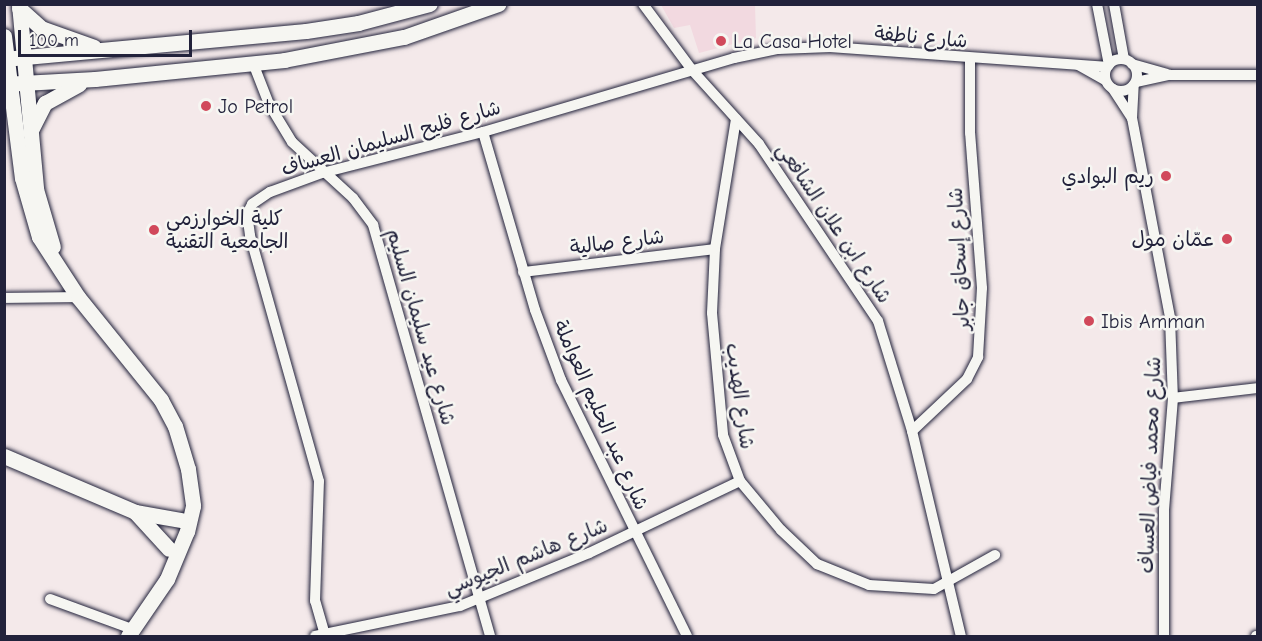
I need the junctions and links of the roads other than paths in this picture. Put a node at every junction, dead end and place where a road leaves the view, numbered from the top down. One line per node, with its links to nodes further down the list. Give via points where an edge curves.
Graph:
1 (430, 4): 8 (main road, via 358,23 306,31)
2 (498, 4): 13 (main road, via 404,37)
3 (643, 4): 16 (street, شارع ابن علان الشافعي)
4 (1096, 4): 15 (street)
5 (1114, 4): 12 (street)
6 (19, 6): 8 (main road, via 41,28); 9 (main road)
7 (4, 36): 10 (main road)
8 (100, 49): 9 (main road)
9 (23, 58): 10 (main road); 21 (main road)
10 (5, 59): 21 (main road)
11 (970, 59): 14 (street, شارع ناطفة); 16 (street, شارع ناطفة, via 809,46 734,58); 36 (street, شارع إسحاق جابر, via 970,133 982,288 978,357 967,379)
12 (1128, 62): 15 (street); 17 (street); 22 (street)
13 (253, 63): 19 (main road); 29 (street, شارع عيد سليمان السليم, via 284,130)
14 (1078, 64): 15 (street, شارع ناطفة); 20 (street, شارع ناطفة)
15 (1108, 66): 20 (street)
16 (692, 70): 25 (street, شارع ابن علان الشافعي); 27 (street, شارع فليح السليمان العساف)
17 (1170, 75): 18 (street); 22 (street)
18 (1257, 75)
19 (95, 79): 21 (main road); 28 (main road, via 52,96)
20 (1105, 80): 23 (street)
21 (13, 83): 28 (main road)
22 (1135, 83): 23 (street, via 1124,91); 24 (street, شارع محمد فياض العساف)
23 (1113, 89): 24 (street, شارع محمد فياض العساف)
24 (1132, 118): 35 (street, شارع محمد فياض العساف, via 1167,291)
25 (736, 119): 30 (street, شارع الهديب); 36 (street, شارع ابن علان الشافعي, via 780,173 873,312 889,350)
26 (4, 121): 28 (main road)
27 (483, 132): 29 (street, شارع فليح السليمان العساف); 31 (street, شارع عبد الحليم العواملة)
28 (23, 136): 32 (main road, via 60,271)
29 (322, 173): 46 (street, شارع عيد سليمان السليم, via 353,198 373,225); 50 (street, شارع فليح السليمان العساف, via 270,192 252,204 247,214 277,336 315,456 319,481 315,601)
30 (715, 249): 31 (street, شارع صالية); 38 (street, شارع الهديب, via 714,369 725,441)
31 (523, 272): 42 (street, شارع عبد الحليم العواملة, via 561,380)
32 (78, 297): 33 (street); 39 (main road, via 161,400 183,448)
33 (4, 298)
34 (1257, 388): 35 (street)
35 (1173, 398): 54 (street, شارع محمد فياض العساف, via 1164,510)
36 (912, 431): 45 (street, شارع ابن علان الشافعي)
37 (4, 456): 40 (main road)
38 (740, 481): 42 (street, شارع هاشم الجيوسي); 45 (street, شارع الهديب, via 817,564 843,577 922,591)
39 (191, 494): 41 (main road); 48 (main road, via 191,521 180,550 157,597)
40 (135, 512): 41 (main road); 43 (main road)
41 (181, 520): 43 (main road)
42 (634, 531): 46 (street, شارع هاشم الجيوسي); 52 (street, شارع عبد الحليم العواملة)
43 (169, 549): 48 (main road)
44 (995, 555): 45 (street, شارع الهديب, via 957,574)
45 (946, 584): 53 (street, شارع ابن علان الشافعي)
46 (479, 598): 50 (street, شارع هاشم الجيوسي, via 440,612); 51 (street, شارع عيد سليمان السليم)
47 (50, 599): 49 (street)
48 (147, 605): 49 (main road)
49 (130, 633)
50 (320, 636)
51 (490, 636)
52 (687, 636)
53 (961, 636)
54 (1164, 636)

